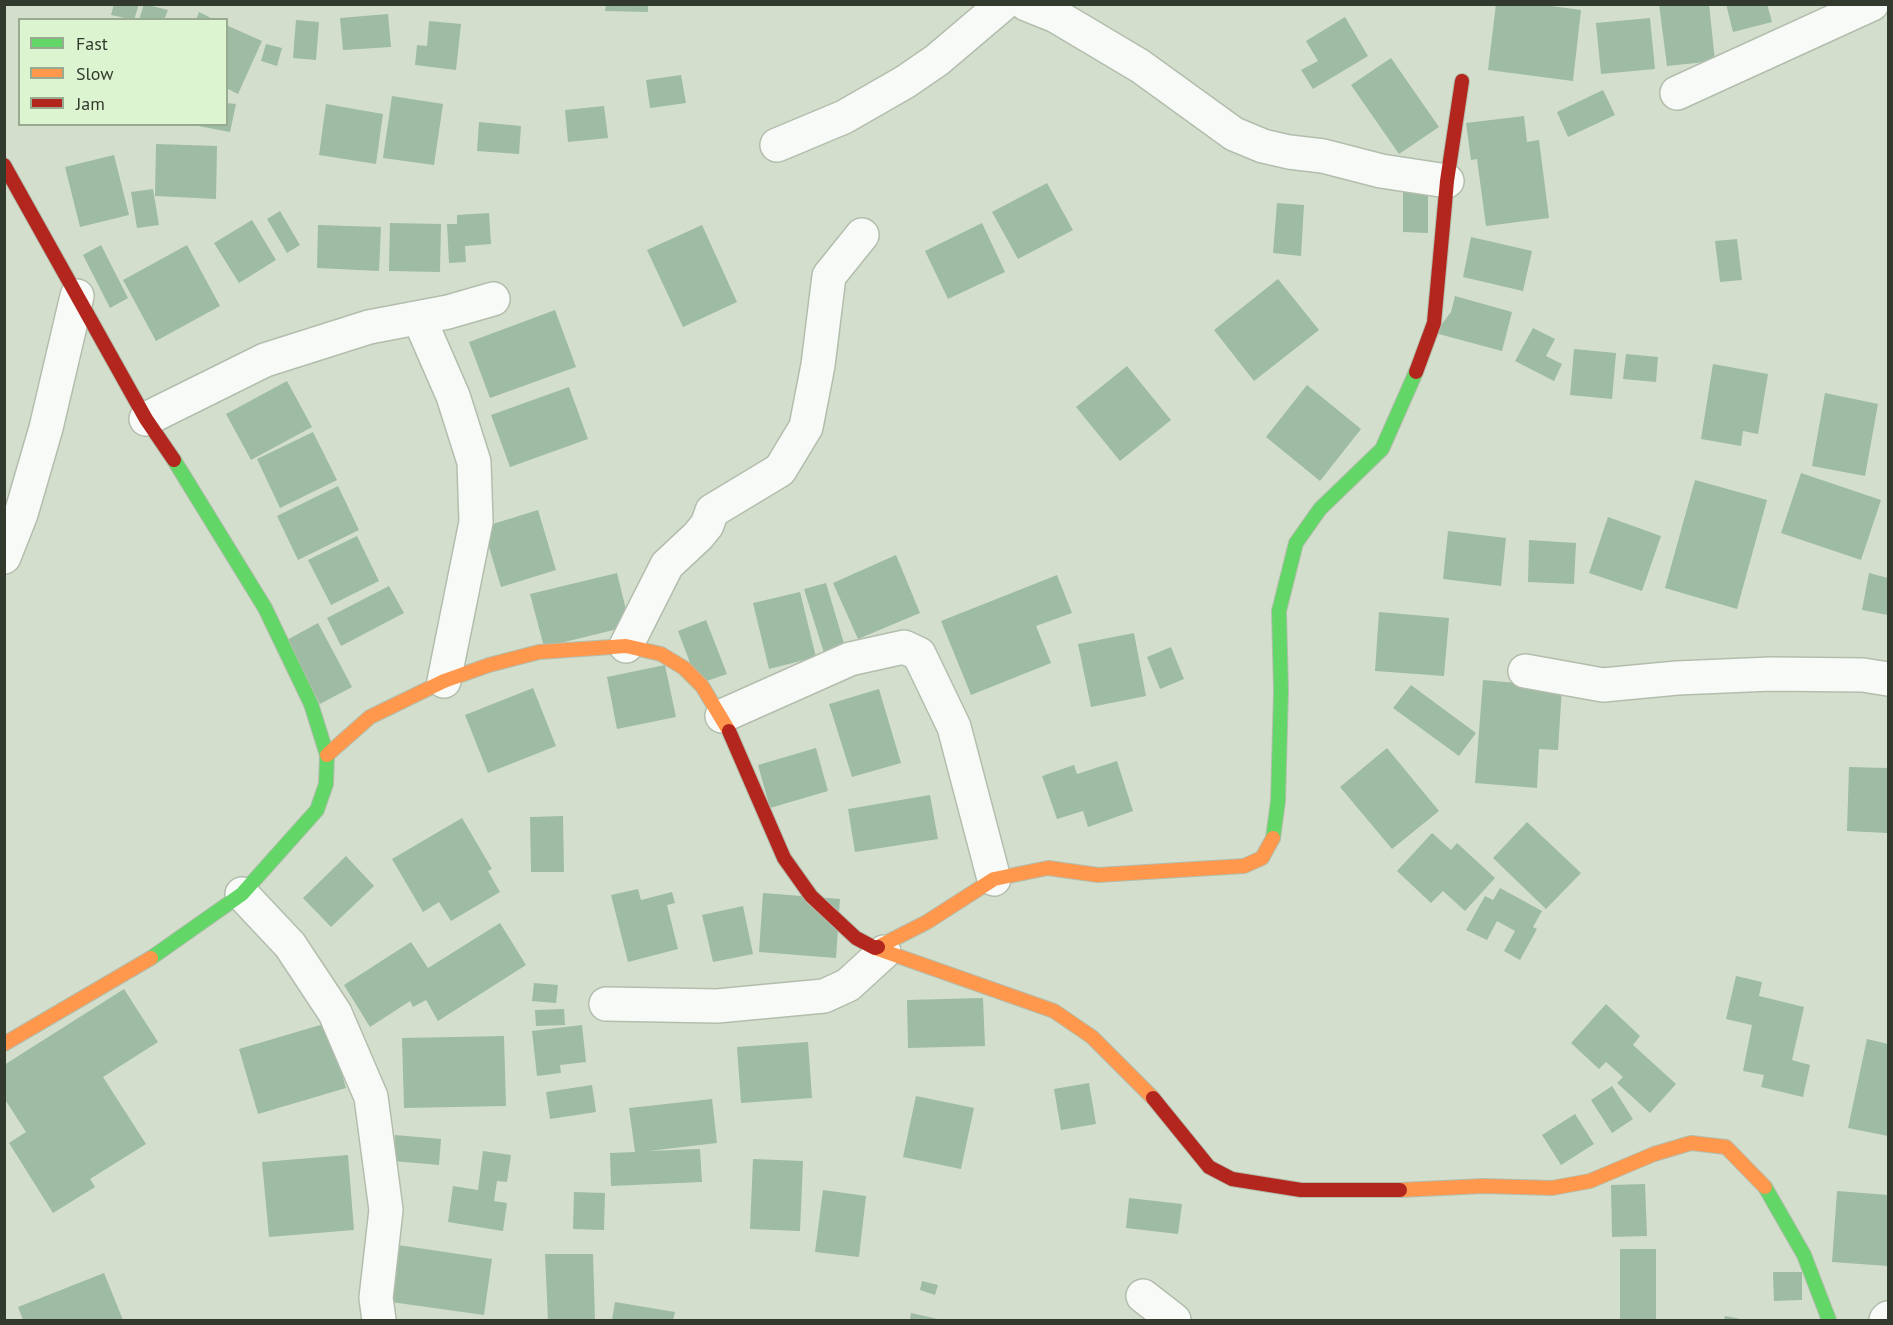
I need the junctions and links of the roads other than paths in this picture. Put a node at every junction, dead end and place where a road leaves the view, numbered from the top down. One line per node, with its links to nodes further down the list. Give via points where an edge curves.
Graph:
1 (1003, 4): 6 (street, via 905,82 844,117)
2 (1026, 4): 8 (street, via 1056,16 1140,66 1234,134 1289,152)
3 (1872, 4): 5 (street)
4 (1462, 81): 8 (street)
5 (1677, 93)
6 (777, 145)
7 (4, 165): 10 (street)
8 (1447, 181): 21 (street, via 1434,323 1414,379 1383,449 1320,509 1296,543 1279,611 1278,801 1272,842 1262,858 1244,866 1098,875 1048,868)
9 (862, 235): 15 (street, via 829,276 806,427 780,470 712,511 698,536 667,565)
10 (77, 296): 13 (street); 14 (street, via 46,428)
11 (493, 299): 12 (street)
12 (419, 318): 13 (street, via 369,327 265,360); 18 (street, via 453,396 474,462 476,522)
13 (146, 419): 20 (street, via 199,497 265,608 311,704)
14 (4, 557)
15 (626, 646): 18 (street, via 539,652); 19 (street, via 661,654 684,668)
16 (1525, 671): 17 (street, via 1603,685 1771,674)
17 (1888, 679)
18 (444, 681): 20 (street, via 370,717)
19 (722, 716): 21 (street, via 850,659 904,647 919,654 954,727); 23 (street, via 784,858 811,896 855,938)
20 (327, 755): 22 (street, via 326,784 317,810)
21 (994, 879): 23 (street)
22 (242, 894): 25 (street, via 132,971); 27 (street, via 290,945 335,1012 371,1097 386,1210 376,1298)
23 (879, 950): 24 (street, via 848,985 824,996 717,1006); 29 (street, via 1054,1011 1092,1037 1160,1105 1209,1167 1232,1179 1301,1190 1552,1188 1590,1181 1691,1143 1726,1147 1766,1188 1804,1255)
24 (606, 1004)
25 (4, 1044)
26 (1143, 1296): 28 (street)
27 (379, 1320)
28 (1174, 1320)
29 (1829, 1320)

